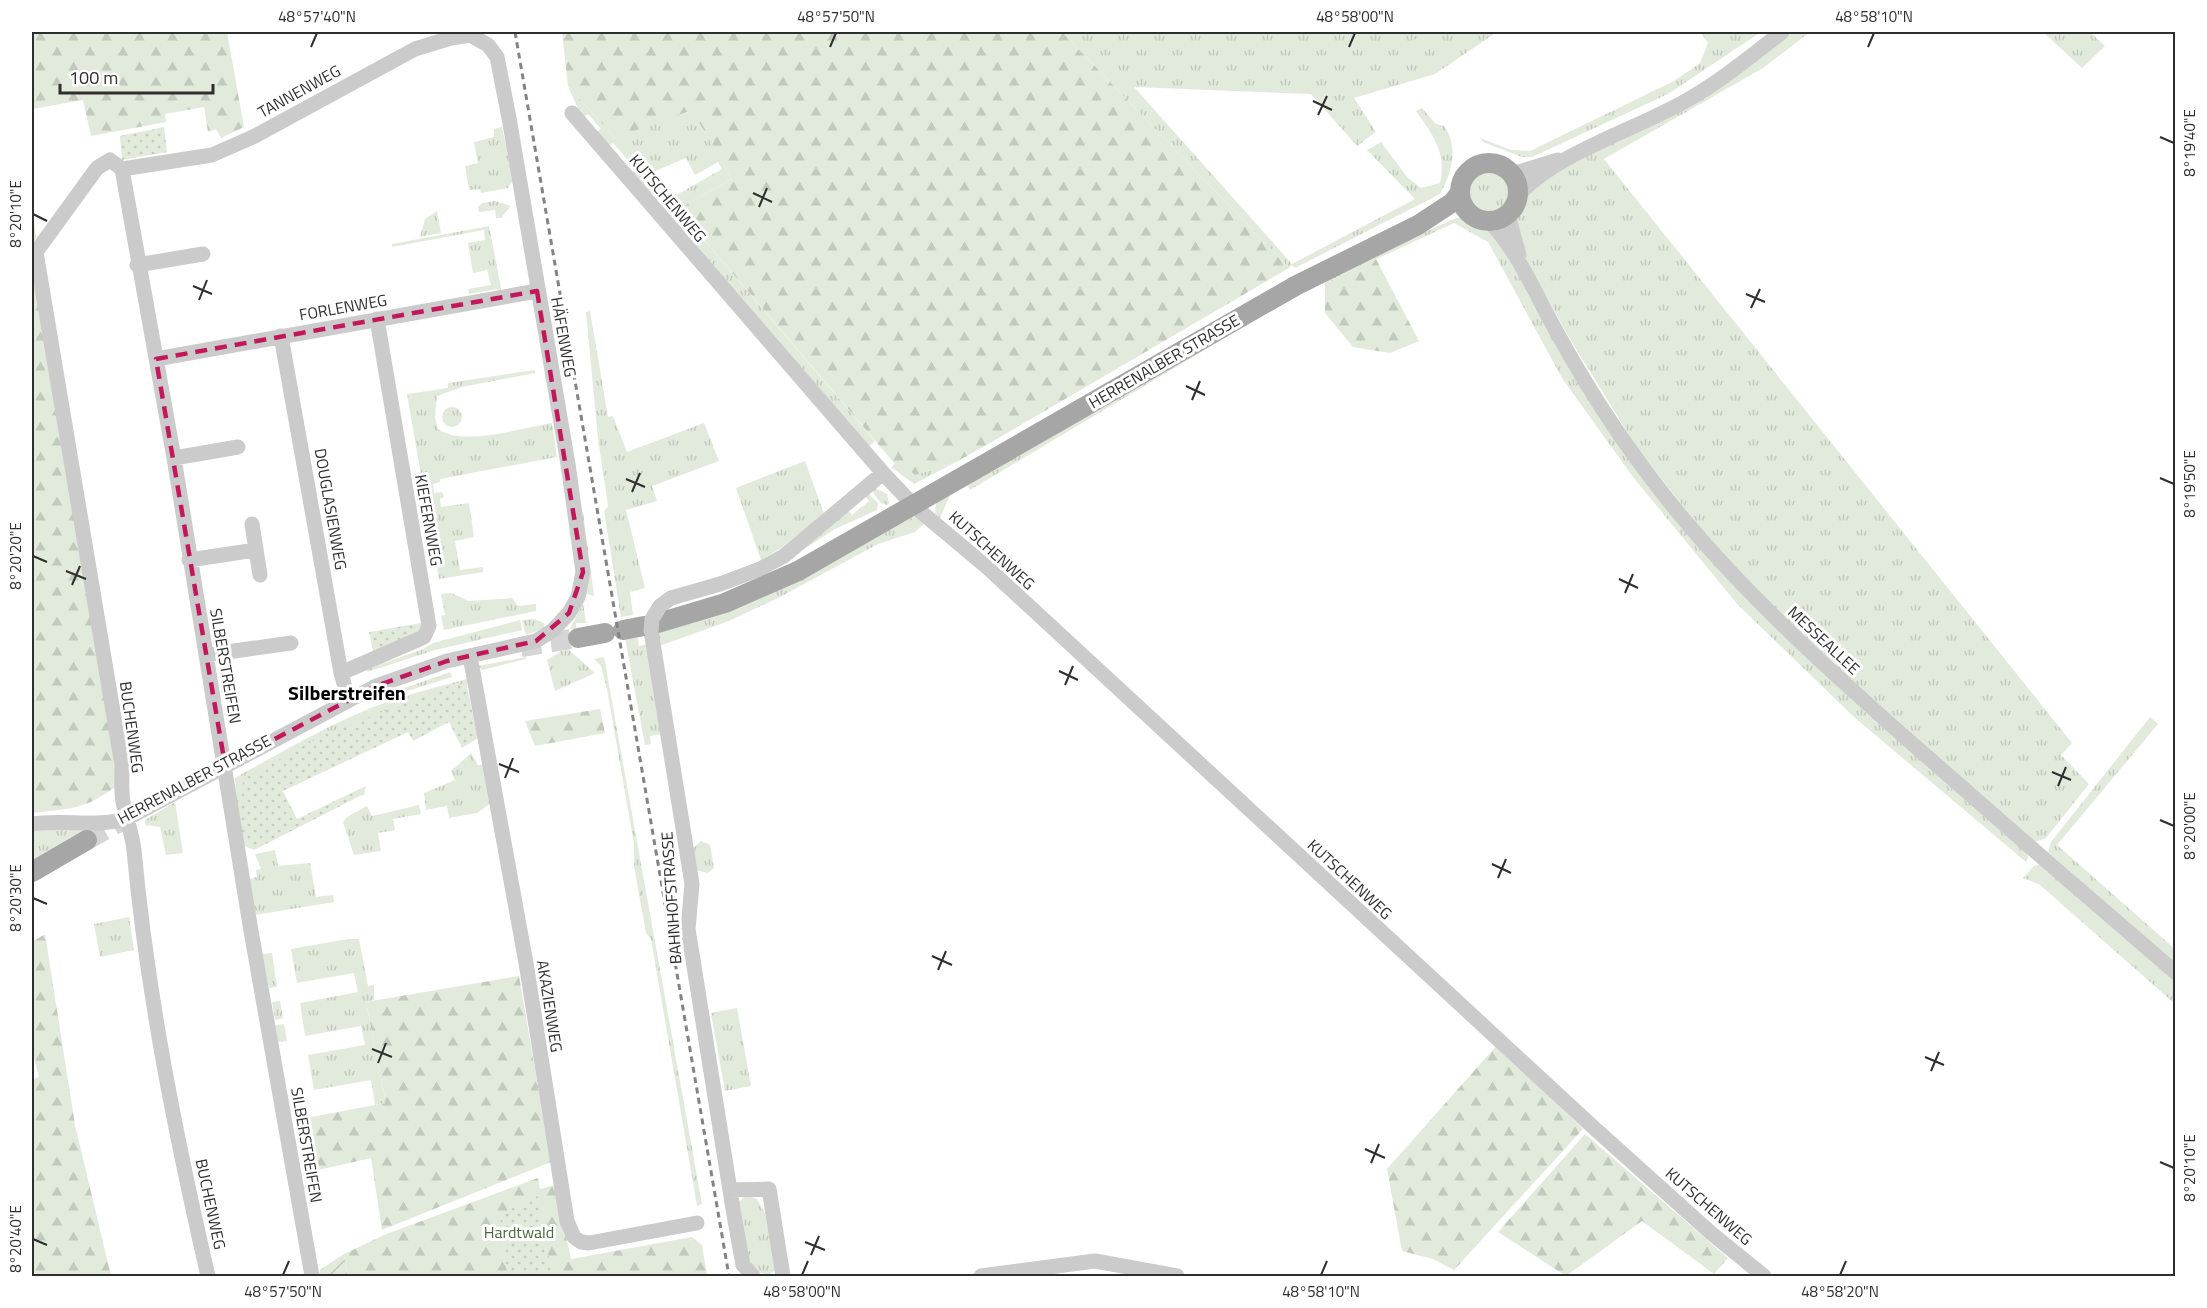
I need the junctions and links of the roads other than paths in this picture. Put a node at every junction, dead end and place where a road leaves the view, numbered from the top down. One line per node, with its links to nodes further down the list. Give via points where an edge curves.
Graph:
1 (1782, 32): 4 (street, via 1683,103)
2 (488, 45): 5 (street, TANNENWEG, via 470,35 415,49 212,155); 17 (street, HÄFENWEG, via 499,67)
3 (572, 113): 23 (street, KUTSCHENWEG)
4 (1570, 158): 6 (street); 8 (street, via 1530,182)
5 (122, 169): 13 (street, TANNENWEG, via 110,160 97,168); 15 (street, SILBERSTREIFEN)
6 (1512, 174): 7 (main road, via 1494,163 1478,165 1466,174); 8 (main road)
7 (1460, 193): 9 (main road); 12 (main road, HERRENALBER STRASSE)
8 (1519, 194): 10 (main road)
9 (1469, 214): 11 (main road); 12 (main road, HERRENALBER STRASSE)
10 (1508, 214): 11 (main road); 16 (street, MESSEALLEE)
11 (1490, 222): 16 (street, MESSEALLEE)
12 (1418, 225): 24 (main road, HERRENALBER STRASSE, via 1297,285)
13 (36, 252): 38 (street, BUCHENWEG)
14 (203, 254): 15 (street)
15 (137, 265): 20 (street, SILBERSTREIFEN)
16 (1523, 270): 42 (street, MESSEALLEE, via 1589,388 1626,443 1685,521 1734,577 1854,692)
17 (537, 291): 18 (street, FORLENWEG); 30 (street, HÄFENWEG, via 570,474 583,572 578,597 569,614)
18 (377, 319): 19 (street, FORLENWEG); 35 (street, KIEFERNWEG, via 429,626 424,638)
19 (281, 336): 20 (street, FORLENWEG); 35 (street, DOUGLASIENWEG)
20 (156, 359): 22 (street, SILBERSTREIFEN)
21 (238, 447): 22 (street)
22 (174, 458): 27 (street, SILBERSTREIFEN)
23 (883, 473): 24 (street, KUTSCHENWEG); 29 (street, HERRENALBER STRASSE, via 783,556 720,584 671,598)
24 (908, 500): 29 (main road, HERRENALBER STRASSE, via 798,571 725,603); 51 (street, KUTSCHENWEG, via 988,568 1593,1127)
25 (252, 524): 26 (street)
26 (256, 550): 27 (street); 28 (street)
27 (189, 560): 33 (street, SILBERSTREIFEN)
28 (260, 575)
29 (653, 622): 31 (main road, HERRENALBER STRASSE); 43 (street, BAHNHOFSTRASSE, via 692,884 688,929)
30 (553, 630): 34 (street, HERRENALBER STRASSE, via 536,641)
31 (578, 638)
32 (291, 643): 33 (street)
33 (206, 655): 37 (street, SILBERSTREIFEN)
34 (470, 656): 36 (street, HERRENALBER STRASSE); 44 (street, AKAZIENWEG, via 572,1235 581,1242 589,1242)
35 (341, 673): 36 (street, DOUGLASIENWEG)
36 (347, 693): 37 (street, HERRENALBER STRASSE)
37 (225, 765): 38 (street, HERRENALBER STRASSE); 45 (street, SILBERSTREIFEN)
38 (128, 818): 39 (street, HERRENALBER STRASSE, via 115,823); 46 (street, BUCHENWEG, via 160,1033)
39 (32, 824)
40 (87, 840): 41 (main road)
41 (32, 872)
42 (2175, 973)
43 (730, 1190): 47 (street, BAHNHOFSTRASSE, via 743,1265); 48 (street, via 768,1189)
44 (697, 1223)
45 (307, 1275)
46 (208, 1276)
47 (753, 1276)
48 (783, 1276)
49 (981, 1276): 50 (street, via 1095,1261)
50 (1177, 1276)
51 (1764, 1276)

